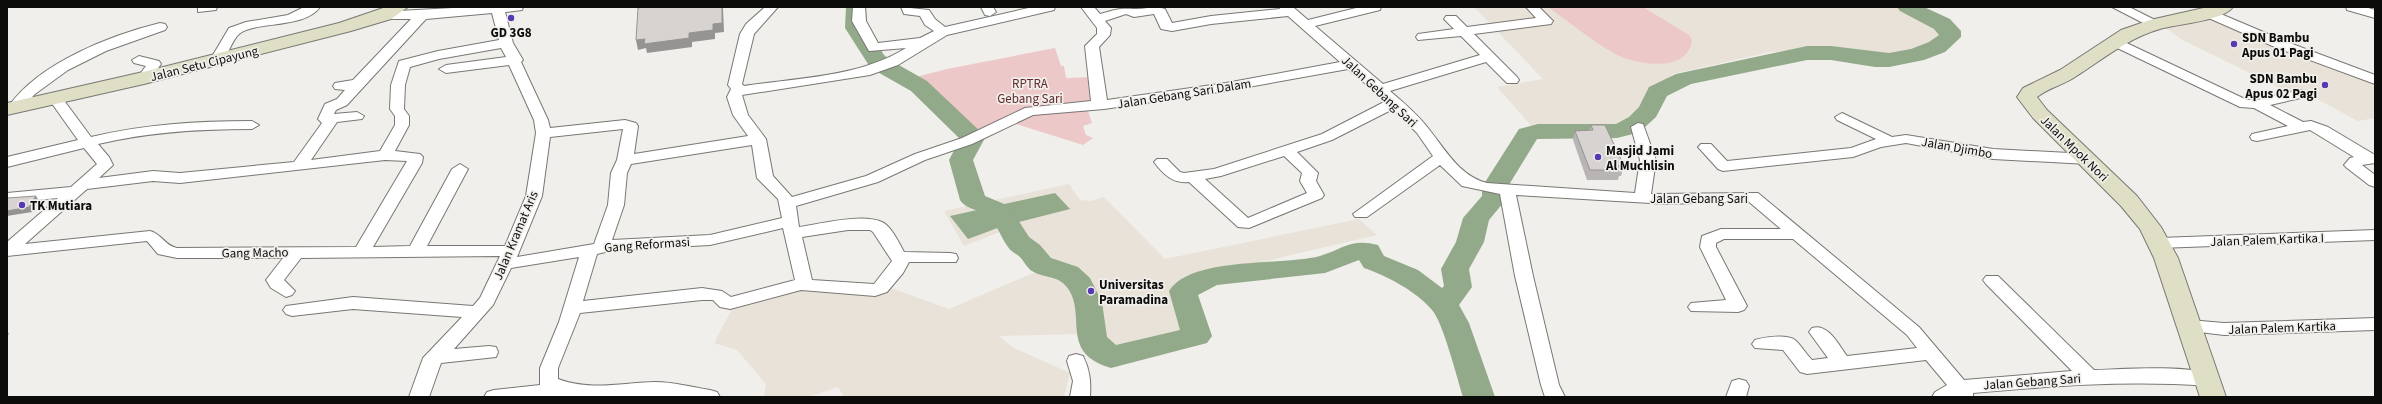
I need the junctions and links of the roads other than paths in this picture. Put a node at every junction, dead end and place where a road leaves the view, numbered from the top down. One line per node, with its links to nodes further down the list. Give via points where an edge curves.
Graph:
1 (314, 7): 31 (street, via 292,18 234,30)
2 (517, 7): 12 (street)
3 (772, 7): 40 (street, via 747,34 735,85)
4 (859, 7): 26 (street, via 859,21 874,48)
5 (906, 7): 24 (street, via 909,11 924,13 930,22)
6 (1048, 7): 24 (street)
7 (1087, 7): 18 (street, Jalan Gebang Sari Dalam)
8 (1375, 7): 21 (street)
9 (1532, 7): 23 (street, via 1546,21)
10 (2118, 7): 20 (street)
11 (2352, 7): 16 (street)
12 (498, 9): 17 (street); 28 (street, Jalan Kramat Aris)
13 (2215, 9): 20 (main road, Jalan Mpok Nori); 37 (street, via 2282,45)
14 (1287, 10): 18 (street, via 1172,27 1166,26 1160,12 1155,10 1134,13 1127,10); 21 (street, Jalan Gebang Sari)
15 (392, 11): 17 (street); 31 (main road, Jalan Setu Cipayung, via 345,27)
16 (2375, 14)
17 (422, 15): 38 (street)
18 (1097, 18): 45 (street, Jalan Gebang Sari Dalam, via 1105,32 1092,46)
19 (1451, 19): 23 (street)
20 (2156, 24): 27 (main road, Jalan Mpok Nori, via 2127,34)
21 (1305, 25): 33 (street, Jalan Gebang Sari)
22 (160, 27): 47 (street, via 92,52 66,66 32,88)
23 (1463, 31): 25 (street); 29 (street)
24 (943, 32): 26 (street)
25 (1423, 37)
26 (925, 41): 40 (street, via 893,62 858,73 749,90)
27 (2116, 42): 46 (street, via 2245,104); 63 (main road, Jalan Mpok Nori, via 2067,74 2030,92 2027,97 2040,114)
28 (506, 43): 32 (street, Jalan Kramat Aris); 61 (street, via 445,53 404,64 398,85 396,109 402,116 402,125)
29 (1489, 57): 36 (street); 41 (street)
30 (139, 60): 35 (street, via 154,64)
31 (217, 60): 35 (main road, Jalan Setu Cipayung)
32 (516, 60): 34 (street); 54 (street, Jalan Kramat Aris, via 541,120)
33 (1352, 64): 41 (street, Jalan Gebang Sari); 45 (street, Jalan Gebang Sari Dalam, via 1226,88 1109,105)
34 (446, 69)
35 (144, 78): 43 (main road, Jalan Setu Cipayung)
36 (1512, 80)
37 (2375, 80)
38 (357, 84): 39 (street); 50 (street, via 342,102 330,107 325,119)
39 (340, 86)
40 (738, 89): 56 (street, via 734,97 737,108 746,126)
41 (1381, 89): 44 (street, Jalan Gebang Sari)
42 (2300, 94): 46 (street)
43 (56, 98): 47 (main road, Jalan Setu Cipayung); 58 (street)
44 (1395, 102): 60 (street, via 1327,137); 62 (street, Jalan Gebang Sari, via 1422,130)
45 (1100, 104): 76 (street, via 1030,111 974,138 920,157 872,179)
46 (2257, 104): 53 (street)
47 (11, 108)
48 (357, 116): 50 (street)
49 (1842, 117): 57 (street, via 1882,136)
50 (332, 119): 68 (street)
51 (252, 125): 58 (street, via 166,127 129,132)
52 (1638, 127): 75 (street, via 1648,160)
53 (2303, 128): 55 (street); 64 (street, via 2311,125 2323,130)
54 (543, 133): 65 (street, via 629,125 631,134); 87 (street, Jalan Kramat Aris, via 534,196)
55 (2257, 137)
56 (759, 139): 65 (street); 76 (street, via 765,178 778,188)
57 (1889, 142): 59 (street, Jalan Djimbo, via 1828,156 1723,166); 63 (street, Jalan Djimbo, via 1906,139 1993,154)
58 (88, 143): 66 (street); 72 (street, via 105,162 103,168)
59 (1706, 147)
60 (1286, 150): 70 (street, via 1216,173); 70 (street, via 1310,173 1308,181 1316,195 1249,223 1244,222)
61 (385, 155): 68 (street); 85 (street, via 416,158)
62 (1441, 157): 73 (street, Jalan Gebang Sari, via 1468,183 1486,188); 77 (street)
63 (2088, 159): 81 (main road, Jalan Mpok Nori, via 2137,210)
64 (2372, 159): 71 (street, via 2354,160 2352,165)
65 (625, 160): 82 (street, via 620,173 616,205)
66 (7, 162)
67 (1162, 162): 70 (street, via 1174,175 1183,178)
68 (299, 166): 72 (street, via 180,178 153,176)
69 (460, 169): 86 (street)
70 (1193, 177)
71 (2375, 182)
72 (80, 188): 74 (street); 83 (street)
73 (1507, 189): 75 (street, Jalan Gebang Sari); 116 (street, via 1524,276)
74 (7, 198)
75 (1642, 198): 79 (street, Jalan Gebang Sari, via 1694,199 1758,194)
76 (788, 203): 78 (street)
77 (1361, 214)
78 (791, 227): 82 (street, Gang Reformasi, via 710,240); 88 (street, Gang Reformasi, via 875,225); 91 (street)
79 (1798, 234): 93 (street, via 1721,234 1708,240 1708,246 1738,306); 102 (street, Jalan Gebang Sari, via 1913,331)
80 (2373, 237): 81 (street, Jalan Palem Kartika I)
81 (2159, 243): 98 (main road, Jalan Mpok Nori)
82 (596, 248): 87 (street, Gang Reformasi); 94 (street)
83 (7, 251): 84 (street, Gang Macho, via 150,236 164,251 177,253)
84 (298, 251): 85 (street, Gang Macho); 92 (street, via 275,280 276,284)
85 (362, 251): 86 (street, Gang Macho)
86 (415, 252): 87 (street, Gang Macho)
87 (507, 257): 96 (street, Jalan Kramat Aris, via 487,300)
88 (899, 258): 89 (street); 91 (street, via 900,266 881,288 875,290 805,286)
89 (950, 258)
90 (1992, 280): 106 (street)
91 (805, 283): 94 (street, via 730,303 726,303 720,295 702,294)
92 (286, 291)
93 (1697, 307)
94 (572, 308): 109 (street, via 549,368 548,382 571,391)
95 (292, 310): 96 (street, via 353,303)
96 (478, 312): 103 (street, Jalan Kramat Aris)
97 (2375, 324): 98 (street, Jalan Palem Kartika, via 2224,329)
98 (2189, 326): 107 (main road, Jalan Mpok Nori)
99 (1818, 332): 105 (street)
100 (1761, 344): 105 (street, via 1788,344 1807,367)
101 (488, 352): 103 (street)
102 (1931, 353): 105 (street); 108 (street, Jalan Gebang Sari)
103 (434, 357): 111 (street, Jalan Kramat Aris, via 426,371)
104 (1076, 361): 115 (street, via 1082,381)
105 (1842, 363)
106 (2089, 377): 107 (street, Jalan Gebang Sari, via 2175,376); 108 (street, Jalan Gebang Sari)
107 (2210, 388)
108 (1963, 392): 117 (street)
109 (593, 395): 110 (street, via 657,389)
110 (686, 395): 114 (street)
111 (419, 397)
112 (494, 397): 113 (street, via 547,391)
113 (566, 397)
114 (710, 397)
115 (1080, 397)
116 (1555, 397)
117 (1942, 397)

